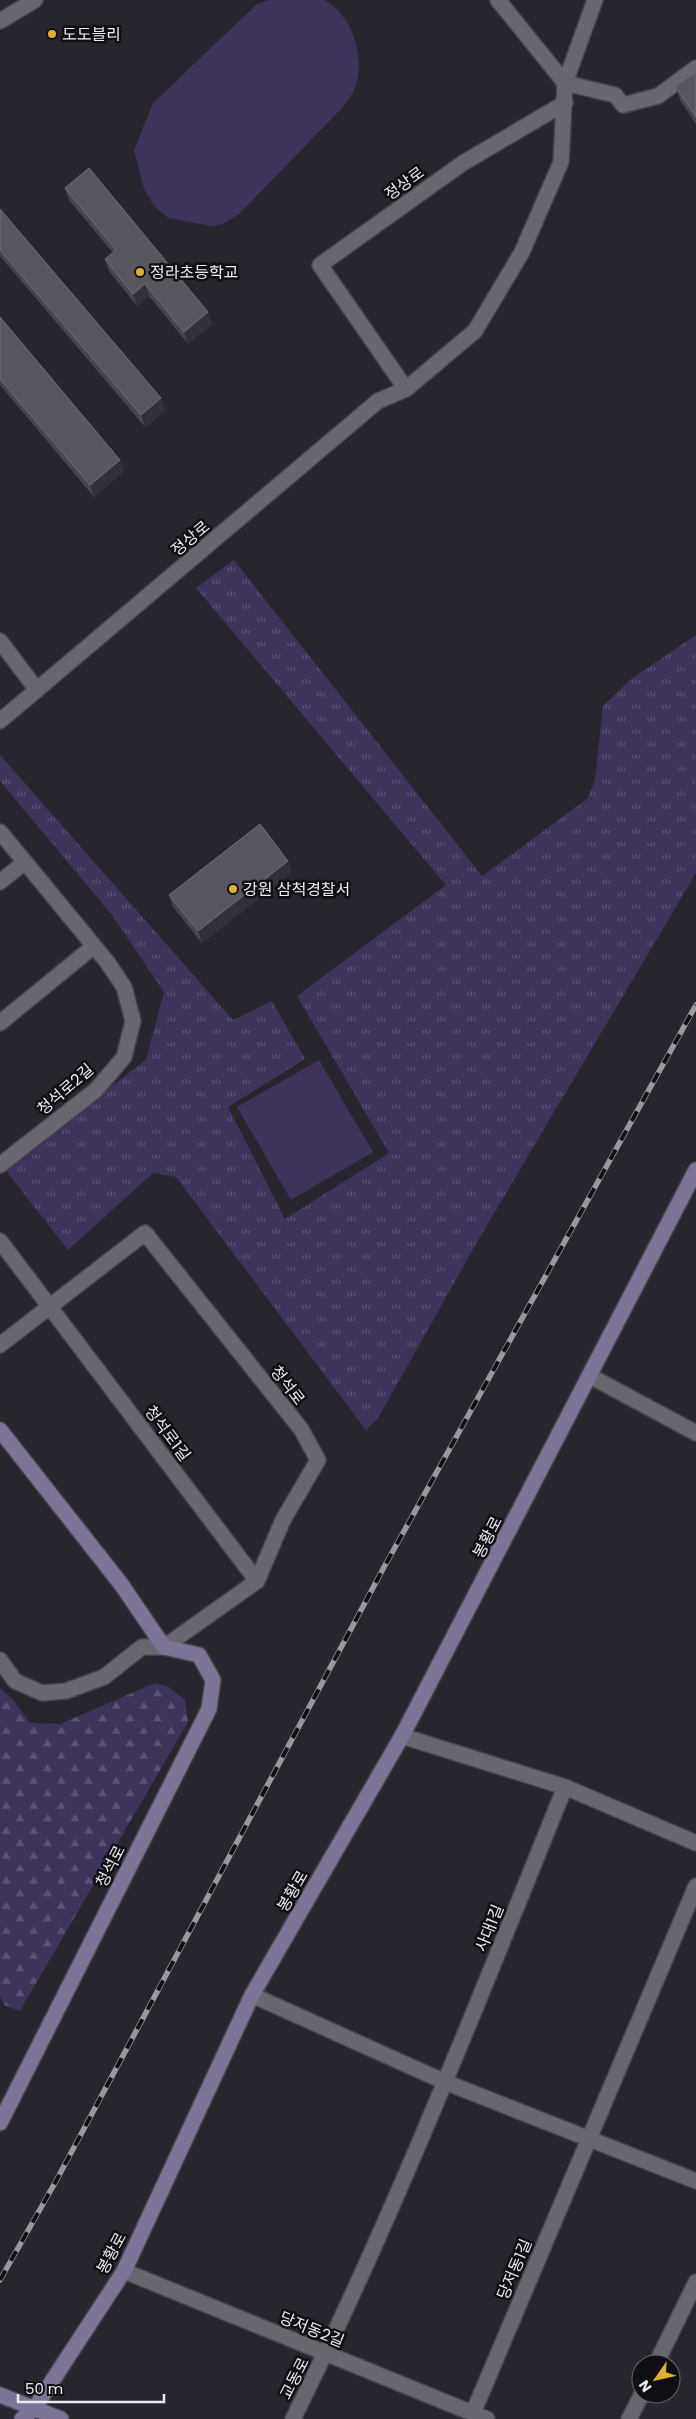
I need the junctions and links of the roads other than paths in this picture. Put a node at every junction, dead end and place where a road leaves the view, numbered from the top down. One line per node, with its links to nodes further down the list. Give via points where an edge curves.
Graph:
1 (35, 0): 4 (street)
2 (498, 0): 7 (street)
3 (595, 0): 7 (street, 정상로)
4 (13, 6): 5 (street)
5 (0, 21)
6 (696, 68): 7 (street, via 658,96 623,105 615,95)
7 (565, 83): 8 (street, 정상로)
8 (565, 103): 9 (street, 정상로, via 562,162 522,252 474,331); 9 (street, 정상로, via 463,163 320,265)
9 (406, 389): 11 (street, 정상로, via 378,401)
10 (0, 640): 11 (street)
11 (37, 690): 12 (street, 정상로)
12 (0, 721)
13 (0, 832): 14 (street, 청석로2길)
14 (25, 862): 15 (street); 16 (street, 청석로2길)
15 (0, 882)
16 (94, 946): 17 (street); 18 (street, 청석로2길, via 124,987 132,1021 124,1057 96,1090)
17 (0, 1022)
18 (0, 1165)
19 (696, 1170): 23 (street, 봉황로)
20 (0, 1241): 21 (street, 청석로1길)
21 (51, 1307): 22 (street); 26 (street, 청석로1길); 26 (street, 청석로, via 145,1233 301,1429 318,1460 283,1520)
22 (0, 1345)
23 (590, 1376): 25 (street); 29 (street, 봉황로)
24 (0, 1430): 27 (street, via 121,1584)
25 (696, 1433)
26 (258, 1581): 27 (street)
27 (164, 1647): 28 (street, 청석로, via 142,1647 104,1678 66,1691 42,1694 15,1681); 35 (street, 청석로, via 199,1655 213,1680 209,1709)
28 (0, 1660)
29 (402, 1736): 30 (street); 33 (street, 봉황로)
30 (565, 1787): 31 (street); 34 (street, 사대1길)
31 (696, 1843)
32 (696, 1886): 36 (street)
33 (252, 1995): 34 (street); 38 (street, 봉황로)
34 (445, 2082): 36 (street); 40 (street)
35 (0, 2123)
36 (588, 2138): 37 (street); 45 (street, 당저동1길)
37 (696, 2181)
38 (124, 2271): 40 (street, 당저동2길); 44 (street, 봉황로)
39 (696, 2282): 41 (street)
40 (326, 2353): 45 (street, 당저동2길); 48 (street, 교동로)
41 (661, 2354)
42 (0, 2395): 44 (street)
43 (637, 2404): 50 (street)
44 (34, 2409): 46 (street, 봉황로); 47 (street)
45 (472, 2413): 49 (street, 당저동2길)
46 (22, 2419)
47 (61, 2419)
48 (293, 2419)
49 (487, 2419)
50 (629, 2419)

